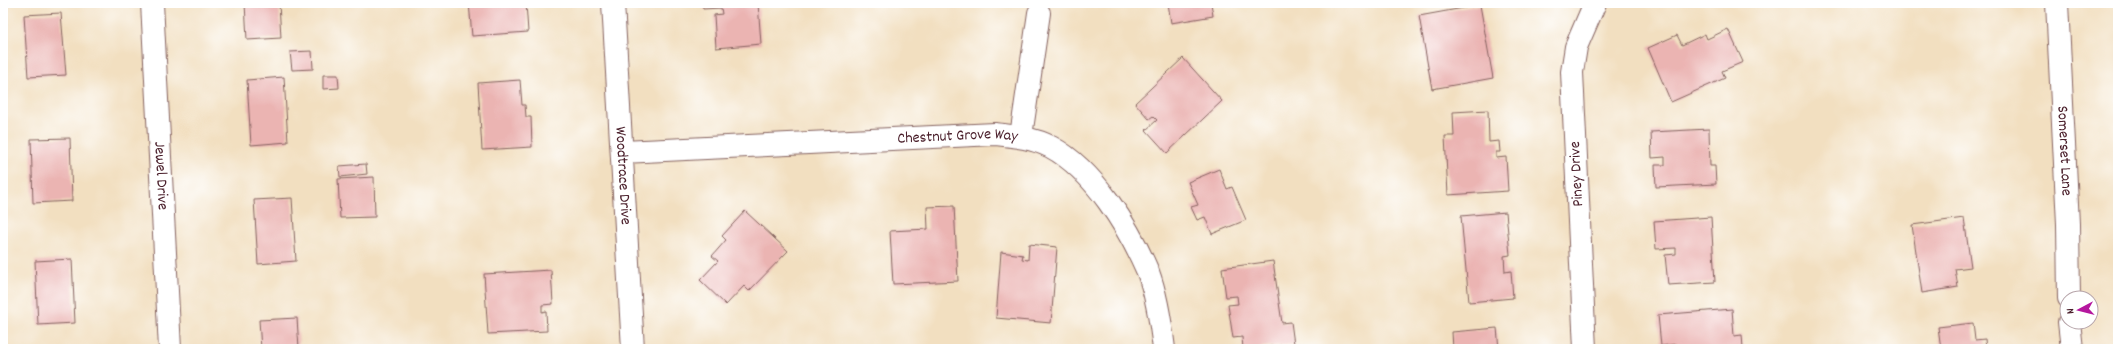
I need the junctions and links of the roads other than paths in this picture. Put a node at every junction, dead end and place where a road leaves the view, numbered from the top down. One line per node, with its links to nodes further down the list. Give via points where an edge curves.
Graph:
1 (152, 3): 10 (street, Jewel Drive)
2 (613, 3): 7 (street, Woodtrace Drive)
3 (1595, 3): 13 (street, Piney Drive, via 1576,47 1572,72)
4 (2057, 3): 8 (street, Somerset Lane)
5 (1039, 13): 6 (street)
6 (1021, 136): 7 (street, Chestnut Grove Way, via 995,134); 12 (street, Chestnut Grove Way, via 1056,150 1071,160 1098,186 1119,218 1148,272 1157,304)
7 (623, 152): 11 (street, Woodtrace Drive)
8 (2069, 290)
9 (2071, 330): 14 (street)
10 (170, 349)
11 (633, 349)
12 (1164, 349)
13 (1585, 349)
14 (2072, 349)

